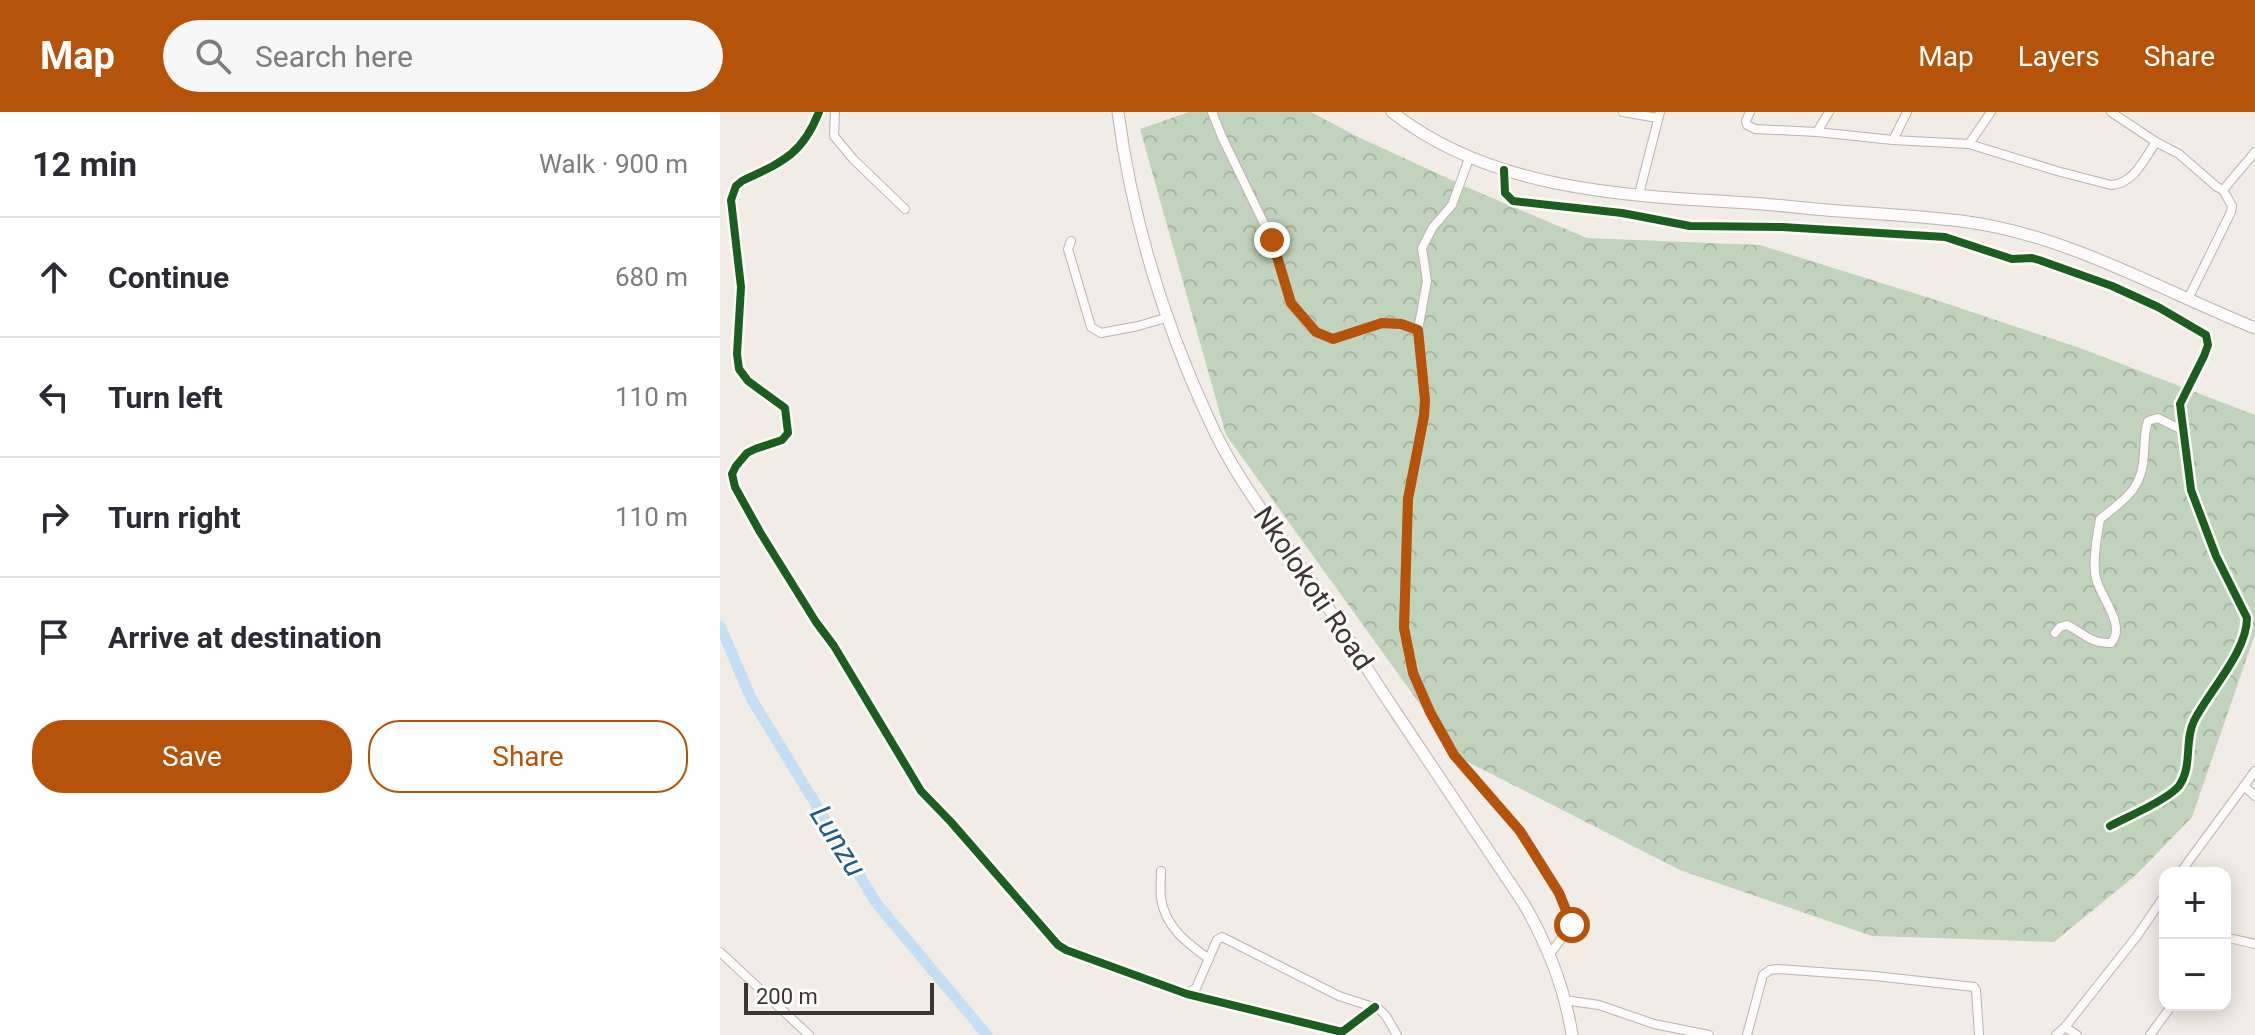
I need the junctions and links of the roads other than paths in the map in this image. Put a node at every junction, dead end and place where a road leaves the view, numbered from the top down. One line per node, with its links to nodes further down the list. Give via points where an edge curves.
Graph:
1 (819, 112): 42 (street, via 796,151 742,181 731,199 741,287 739,369 785,408 788,433 747,453 732,474 735,487 921,791 1058,945)
2 (835, 112): 22 (street, via 834,136)
3 (1118, 112): 25 (main road, Nkolokoti Road, via 1133,196)
4 (1212, 112): 27 (street, via 1272,240 1291,303 1309,326 1333,339 1382,323)
5 (1392, 112): 18 (main road)
6 (1623, 112): 12 (street)
7 (1750, 112): 13 (street, via 1747,125 1755,129)
8 (1829, 112): 13 (street)
9 (1907, 112): 14 (street)
10 (1991, 112): 16 (street)
11 (2111, 112): 15 (street)
12 (1659, 115): 21 (street)
13 (1817, 132): 14 (street)
14 (1893, 140): 16 (street)
15 (2156, 142): 16 (street, via 2121,185); 20 (street)
16 (1969, 144)
17 (2255, 152): 20 (street)
18 (1470, 156): 19 (main road); 27 (street, via 1452,205 1422,248 1427,281)
19 (1504, 170): 21 (main road, via 1551,183); 28 (street, via 1505,193 1513,201 1690,226 1945,237 2012,259 2039,260 2112,286 2208,339 2180,404)
20 (2223, 190): 24 (street, via 2232,209)
21 (1639, 194): 24 (main road, via 1962,221 2065,246)
22 (905, 209)
23 (1071, 241): 25 (street, via 1068,249 1091,327 1101,333)
24 (2188, 299): 26 (main road)
25 (1169, 317): 40 (main road, Nkolokoti Road, via 1193,384 1231,462 1524,904)
26 (2255, 328)
27 (1418, 330): 40 (street, via 1425,400 1408,499 1404,628 1413,673 1454,755 1520,831 1559,893 1572,925)
28 (2184, 431): 29 (street, via 2158,418 2148,421 2137,488 2100,519 2095,577 2117,629 2115,638 2111,643 2087,640 2067,625); 33 (street, via 2191,490 2247,627 2194,720 2179,786)
29 (2055, 633)
30 (2255, 771): 31 (street)
31 (2244, 786): 32 (street); 34 (street)
32 (2255, 796)
33 (2110, 826)
34 (2184, 867)
35 (1161, 871): 41 (street, via 1161,899 1170,923)
36 (2159, 904): 46 (street)
37 (2228, 939): 38 (street)
38 (2255, 944)
39 (720, 952): 47 (street)
40 (1549, 955): 43 (main road, Nkolokoti Road)
41 (1209, 959): 42 (street, via 1196,988); 44 (street, via 1222,937 1339,996)
42 (1187, 994): 44 (street, via 1342,1032)
43 (1564, 1000): 49 (main road, Nkolokoti Road); 50 (street)
44 (1375, 1007): 48 (street)
45 (2168, 1011): 55 (street)
46 (2065, 1027): 53 (street); 54 (street)
47 (809, 1035)
48 (1397, 1035)
49 (1572, 1035)
50 (1709, 1035)
51 (1747, 1035): 52 (street, via 1763,975 1777,969 1974,987)
52 (1979, 1035)
53 (2056, 1035)
54 (2077, 1035)
55 (2150, 1035)

